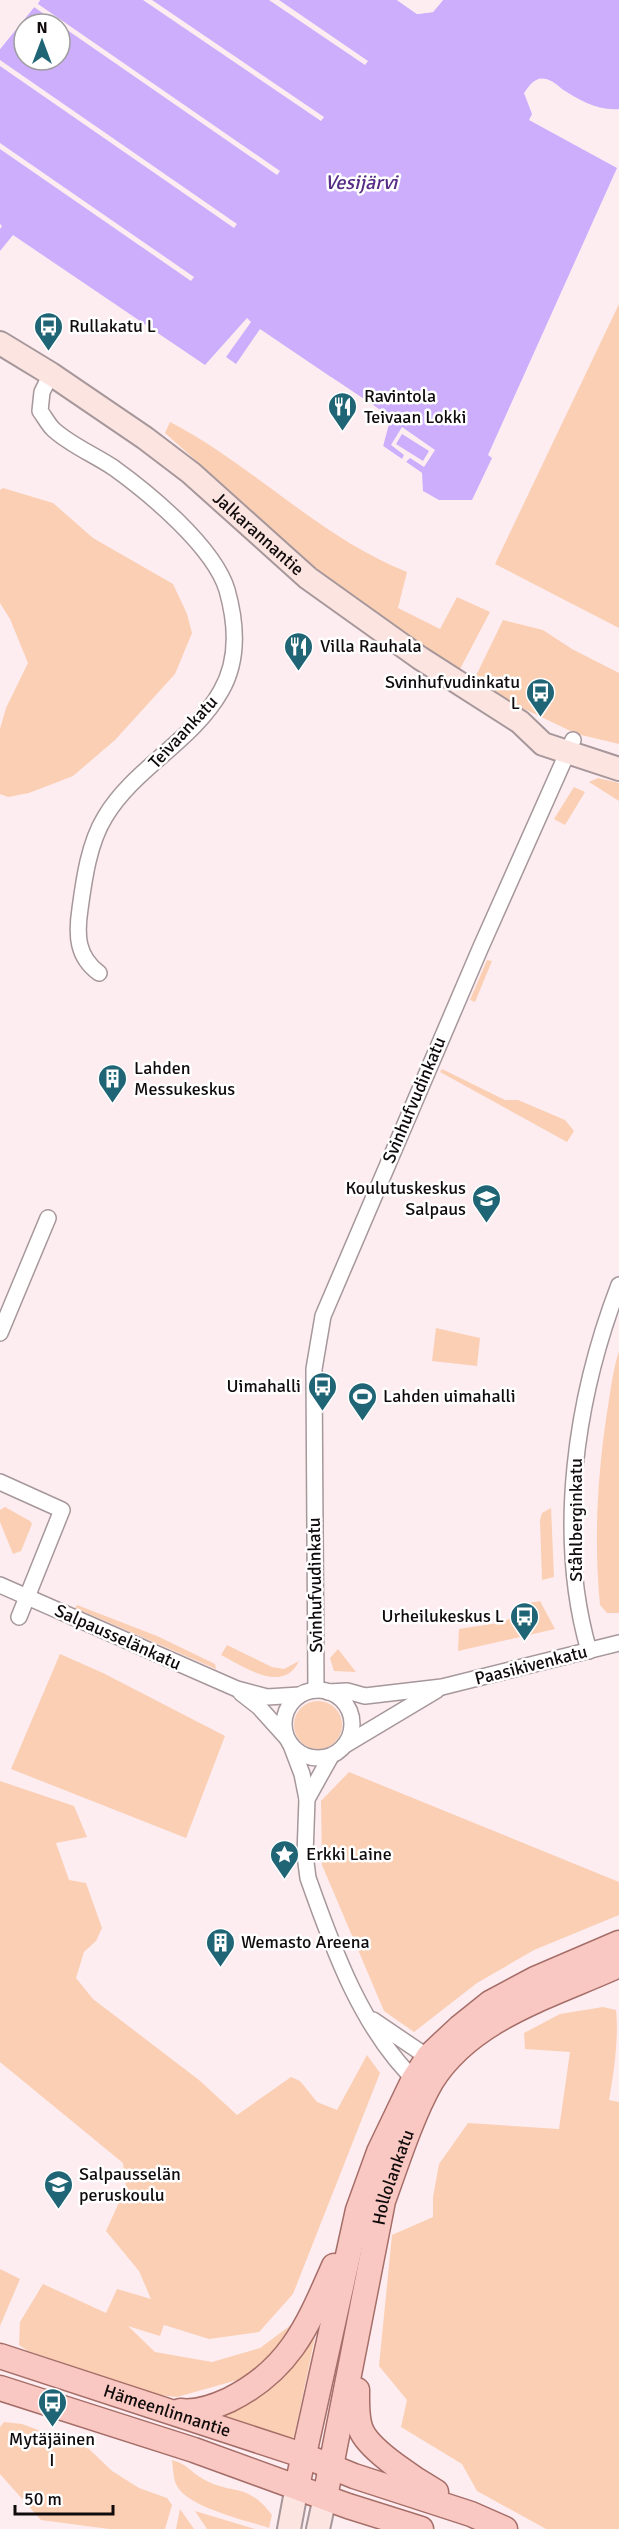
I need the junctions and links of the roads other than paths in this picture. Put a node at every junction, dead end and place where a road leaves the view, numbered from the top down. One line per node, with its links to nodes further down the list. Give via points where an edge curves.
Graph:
1 (0, 343): 2 (main road, Jalkarannantie)
2 (51, 374): 3 (main road, Jalkarannantie, via 191,473 308,578 420,658 520,722 543,744); 6 (street, Teivaankatu, via 42,392 40,411 53,429 114,469 174,518 211,559 226,587 235,621 234,651 221,691 204,714 119,797 104,819 83,881 78,919 80,951 88,965)
3 (570, 747): 4 (main road, Jalkarannantie); 5 (main road, Jalkarannantie); 18 (street, Svinhufvudinkatu, via 323,1316 314,1369)
4 (619, 756)
5 (619, 769)
6 (99, 973)
7 (48, 1218): 9 (street)
8 (619, 1285): 15 (street, Ståhlberginkatu, via 592,1364 574,1461 576,1593)
9 (0, 1332)
10 (0, 1482): 12 (street, via 62,1510)
11 (0, 1585): 12 (street, Salpausselänkatu)
12 (27, 1597): 13 (street); 17 (street, Salpausselänkatu)
13 (19, 1617)
14 (619, 1644): 15 (street, Paasikivenkatu)
15 (589, 1651): 16 (street, Paasikivenkatu)
16 (442, 1687): 18 (street, Paasikivenkatu, via 365,1696); 21 (street, Paasikivenkatu)
17 (237, 1689): 19 (street, Salpausselänkatu, via 267,1697); 20 (street, Salpausselänkatu, via 259,1707)
18 (322, 1691): 19 (street); 21 (street, via 344,1702 352,1728)
19 (300, 1695): 20 (street, via 285,1714)
20 (288, 1742): 22 (street, via 309,1757); 23 (street, via 302,1774)
21 (345, 1745): 22 (street)
22 (331, 1756): 23 (street)
23 (307, 1799): 25 (street, via 308,1878)
24 (618, 1957): 26 (main road, Hollolankatu, via 503,2018)
25 (364, 2014): 26 (street); 27 (street, via 396,2061)
26 (436, 2062): 27 (main road, Hollolankatu)
27 (420, 2085): 28 (main road, Hollolankatu, via 379,2152); 29 (main road, Hollolankatu, via 383,2201)
28 (358, 2210): 32 (main road, via 316,2308 278,2367 259,2383 221,2403 184,2412); 33 (main road, Hollolankatu)
29 (357, 2341): 34 (main road, Hollolankatu); 37 (main road, via 358,2421 365,2438 406,2473)
30 (0, 2356): 32 (main road, Hämeenlinnantie)
31 (0, 2388): 35 (main road, Hämeenlinnantie)
32 (160, 2408): 33 (main road, Hämeenlinnantie)
33 (305, 2456): 34 (main road, Hämeenlinnantie); 35 (main road, Hollolankatu)
34 (332, 2467): 36 (main road, Hollolankatu); 37 (main road, Hämeenlinnantie)
35 (297, 2486): 36 (main road, Hämeenlinnantie); 38 (main road)
36 (325, 2497): 39 (main road); 40 (main road, Hämeenlinnantie)
37 (471, 2514): 41 (main road)
38 (289, 2529)
39 (318, 2529)
40 (421, 2529)
41 (505, 2529)

